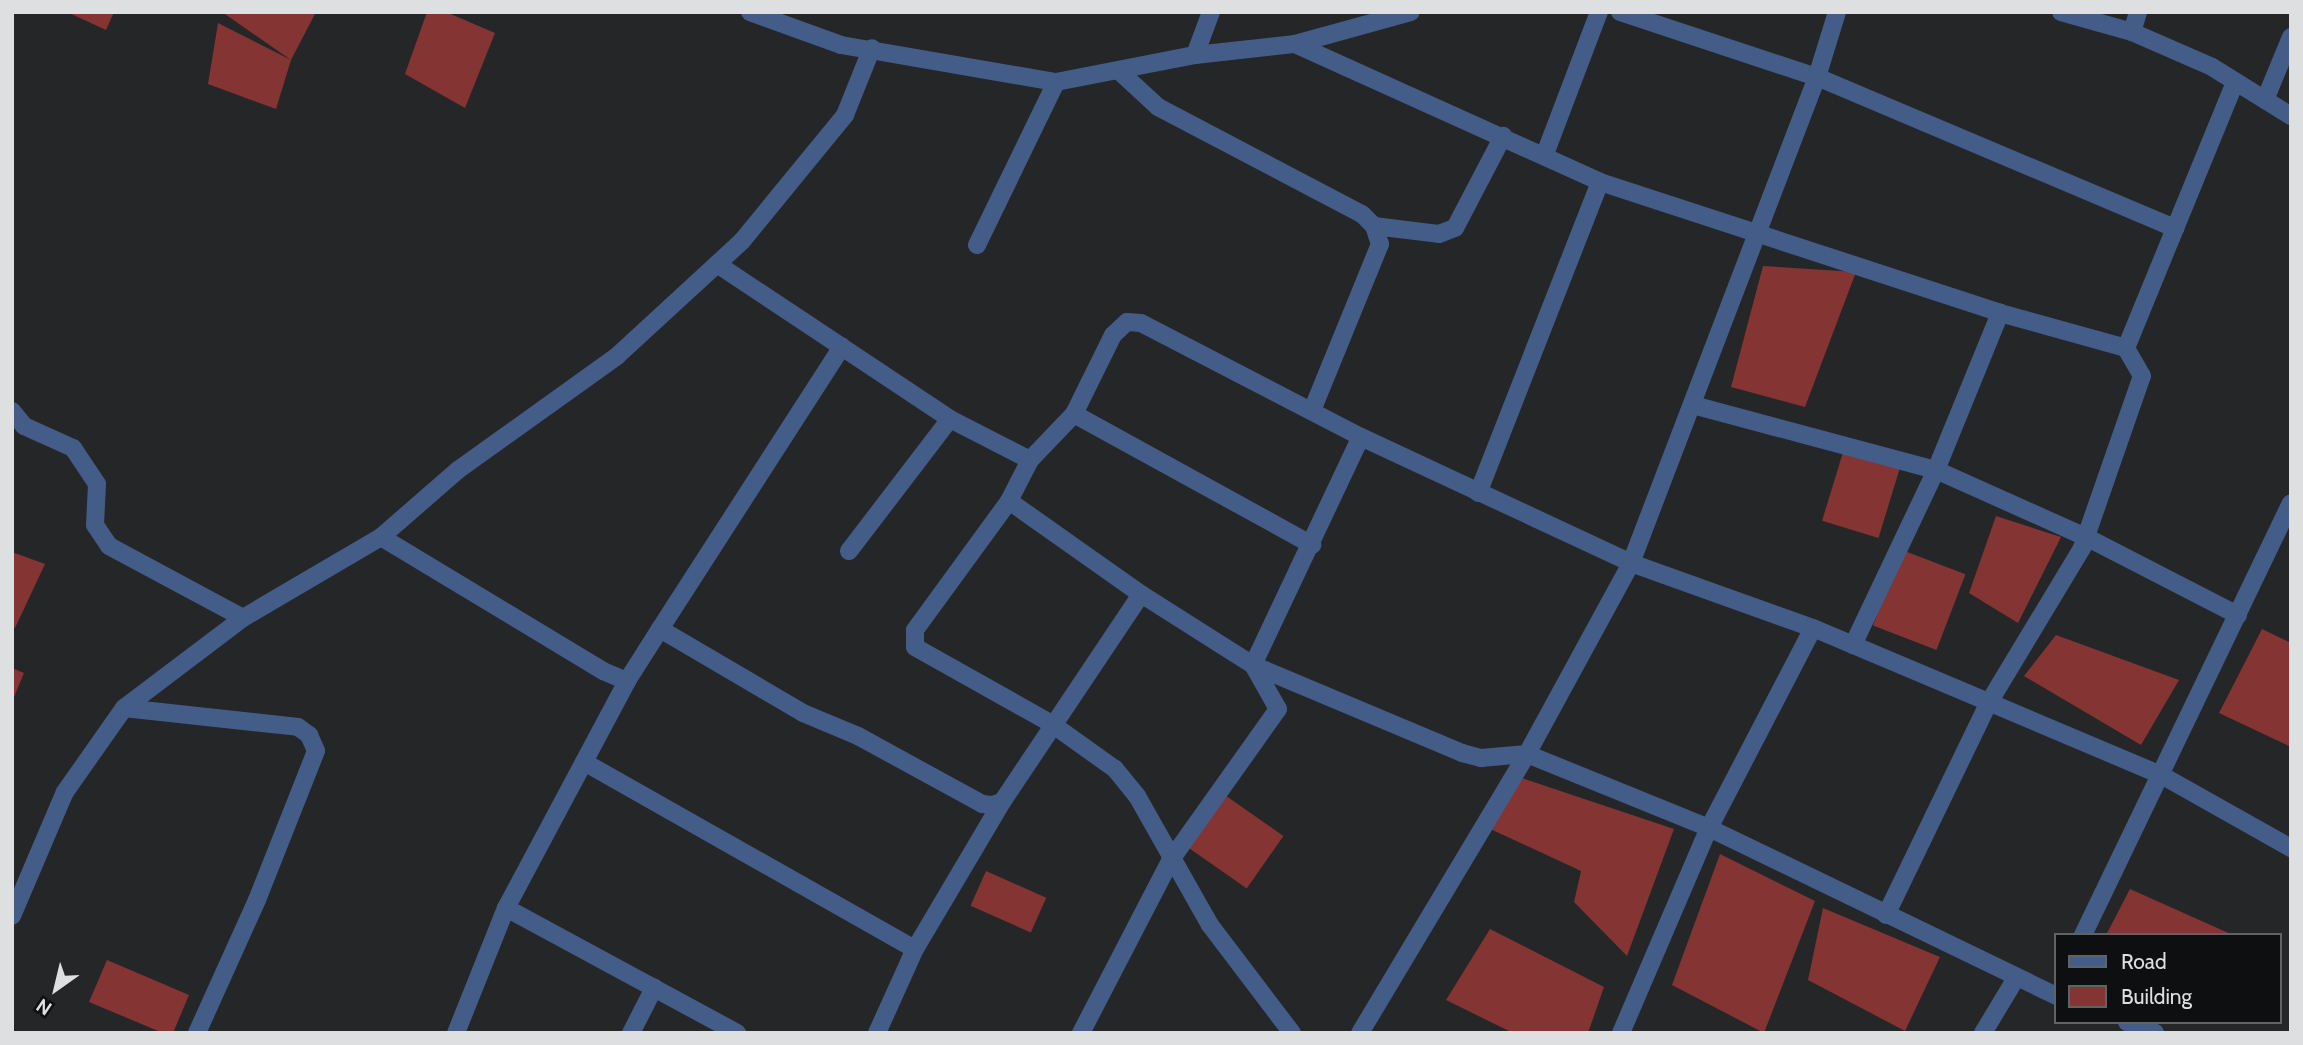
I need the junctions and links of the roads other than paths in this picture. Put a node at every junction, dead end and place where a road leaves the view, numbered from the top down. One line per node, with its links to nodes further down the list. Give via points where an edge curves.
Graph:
1 (750, 12): 12 (street, via 841,45)
2 (1211, 12): 13 (street)
3 (1411, 12): 11 (street)
4 (1599, 12): 21 (street)
5 (1620, 12): 15 (street)
6 (1837, 12): 15 (street)
7 (2061, 12): 9 (street)
8 (2138, 12): 9 (street)
9 (2132, 32): 17 (street)
10 (2291, 37): 18 (street)
11 (1295, 44): 13 (street); 20 (street)
12 (872, 48): 16 (street); 27 (street, via 845,114 742,241)
13 (1195, 55): 14 (street)
14 (1119, 71): 16 (street); 23 (street, via 1158,107 1362,214)
15 (1817, 77): 24 (street); 25 (street)
16 (1056, 82): 26 (street)
17 (2235, 82): 18 (street); 24 (street)
18 (2265, 100): 19 (street)
19 (2291, 116)
20 (1503, 136): 21 (street); 23 (street, via 1455,228 1439,234)
21 (1545, 154): 22 (street)
22 (1600, 182): 25 (street); 39 (street)
23 (1374, 226): 33 (street, via 1380,244)
24 (2175, 228): 30 (street)
25 (1755, 232): 28 (street); 31 (street)
26 (977, 244)
27 (717, 264): 29 (street); 42 (street, via 617,356 458,470)
28 (2000, 313): 30 (street); 38 (street)
29 (842, 347): 35 (street); 51 (street)
30 (2126, 348): 43 (street, via 2142,376)
31 (1693, 405): 38 (street); 46 (street)
32 (12, 411): 49 (street, via 24,426 73,448 97,484 95,525 109,546)
33 (1312, 411): 34 (street, via 1141,323 1127,322 1113,335); 36 (street)
34 (1074, 414): 37 (street); 44 (street)
35 (950, 419): 37 (street); 45 (street)
36 (1361, 436): 39 (street); 44 (street)
37 (1030, 460): 40 (street)
38 (1936, 470): 43 (street); 52 (street)
39 (1478, 493): 46 (street)
40 (1009, 500): 47 (street); 57 (street, via 915,630 915,647)
41 (2291, 503): 48 (street)
42 (381, 537): 49 (street); 54 (street, via 512,620)
43 (2086, 537): 48 (street); 55 (street)
44 (1312, 545): 53 (street)
45 (849, 551)
46 (1631, 564): 50 (street); 58 (street)
47 (1141, 594): 53 (street); 57 (street)
48 (2238, 615): 60 (street)
49 (243, 618): 56 (street)
50 (1813, 628): 52 (street); 62 (street)
51 (660, 629): 54 (street); 61 (street, via 803,713 858,736 982,804)
52 (1853, 645): 55 (street)
53 (1253, 665): 58 (street, via 1462,753 1481,758); 64 (street, via 1278,709)
54 (627, 681): 59 (street)
55 (1988, 704): 60 (street); 66 (street)
56 (124, 708): 67 (street, via 65,792); 74 (street, via 298,727 309,735 316,751)
57 (1052, 724): 61 (street); 64 (street, via 1115,769 1137,796)
58 (1527, 754): 62 (street); 81 (street)
59 (584, 762): 65 (street); 69 (street)
60 (2163, 776): 63 (street); 68 (street)
61 (1002, 802): 69 (street)
62 (1709, 828): 66 (street); 82 (street)
63 (2291, 848)
64 (1170, 861): 79 (street); 80 (street, via 1210,925)
65 (506, 908): 71 (street); 75 (street)
66 (1886, 915): 70 (street)
67 (12, 916)
68 (2084, 933)
69 (915, 949): 78 (street)
70 (2016, 978): 72 (street); 83 (street)
71 (654, 988): 76 (street); 77 (street)
72 (2054, 993)
73 (2132, 1024): 84 (street)
74 (197, 1033)
75 (456, 1033)
76 (631, 1033)
77 (737, 1033)
78 (877, 1033)
79 (1081, 1033)
80 (1292, 1033)
81 (1360, 1033)
82 (1621, 1033)
83 (1983, 1033)
84 (2155, 1033)

